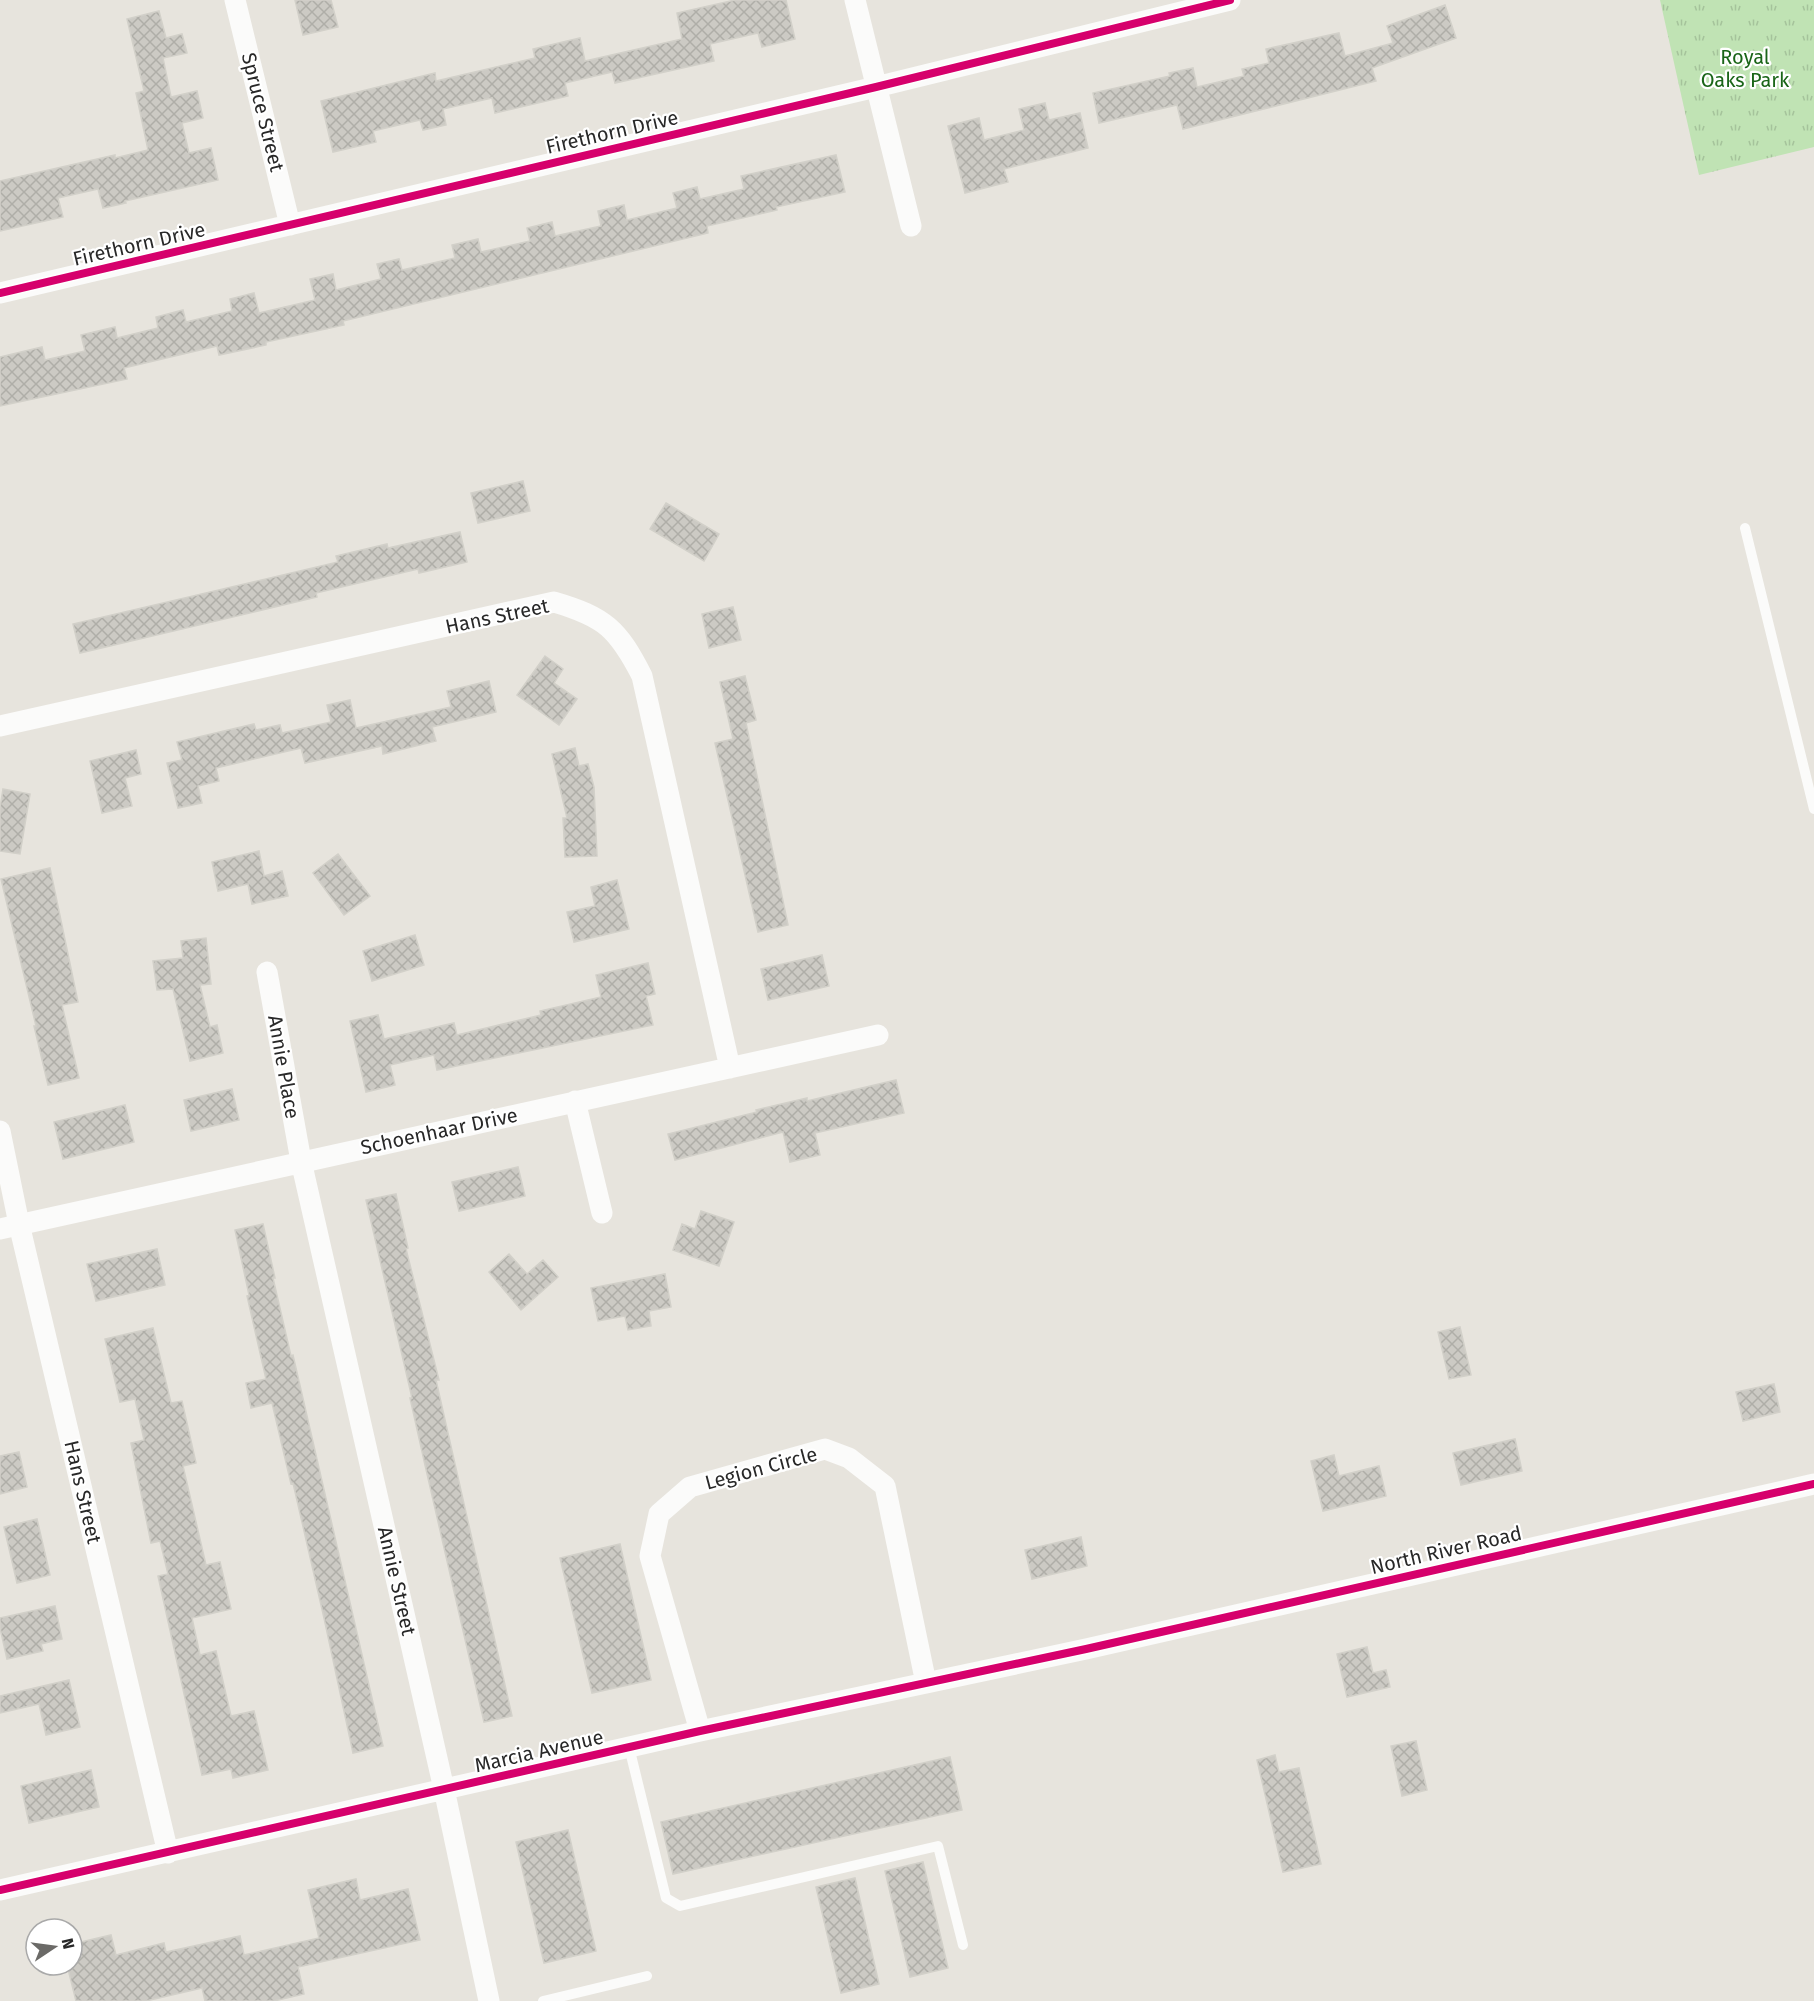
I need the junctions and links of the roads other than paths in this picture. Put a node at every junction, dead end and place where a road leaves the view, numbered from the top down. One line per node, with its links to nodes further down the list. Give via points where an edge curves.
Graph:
1 (235, 0): 5 (street, Spruce Street)
2 (855, 0): 4 (street)
3 (1230, 0): 4 (street, Firethorn Drive)
4 (876, 87): 5 (street, Firethorn Drive); 6 (street)
5 (290, 225): 7 (street, Firethorn Drive)
6 (911, 226)
7 (0, 293)
8 (1745, 528): 10 (lane)
9 (0, 726): 13 (street, Hans Street, via 554,602 585,611 614,630 642,676)
10 (1814, 809)
11 (267, 972): 16 (street, Annie Place)
12 (878, 1035): 13 (street, Schoenhaar Drive)
13 (729, 1068): 14 (street, Schoenhaar Drive)
14 (575, 1101): 16 (street, Schoenhaar Drive); 17 (street)
15 (0, 1131): 18 (street, Hans Street)
16 (301, 1161): 18 (street, Schoenhaar Drive); 24 (street, Annie Street)
17 (602, 1213)
18 (10, 1226): 25 (street, Hans Street)
19 (1814, 1484): 20 (street, North River Road)
20 (1086, 1649): 21 (street, Marcia Avenue)
21 (926, 1683): 22 (street, Marcia Avenue); 22 (street, Legion Circle, via 885,1486 849,1458 825,1449 690,1487 659,1514 650,1556)
22 (700, 1731): 23 (street, Marcia Avenue)
23 (629, 1747): 24 (street, Marcia Avenue); 27 (lane, via 666,1898 680,1906 938,1846)
24 (444, 1789): 25 (street, Marcia Avenue); 29 (street, Annie Street)
25 (168, 1853): 26 (street, Marcia Avenue)
26 (0, 1890)
27 (963, 1945)
28 (647, 1976): 30 (lane)
29 (489, 2001)
30 (543, 2001)

